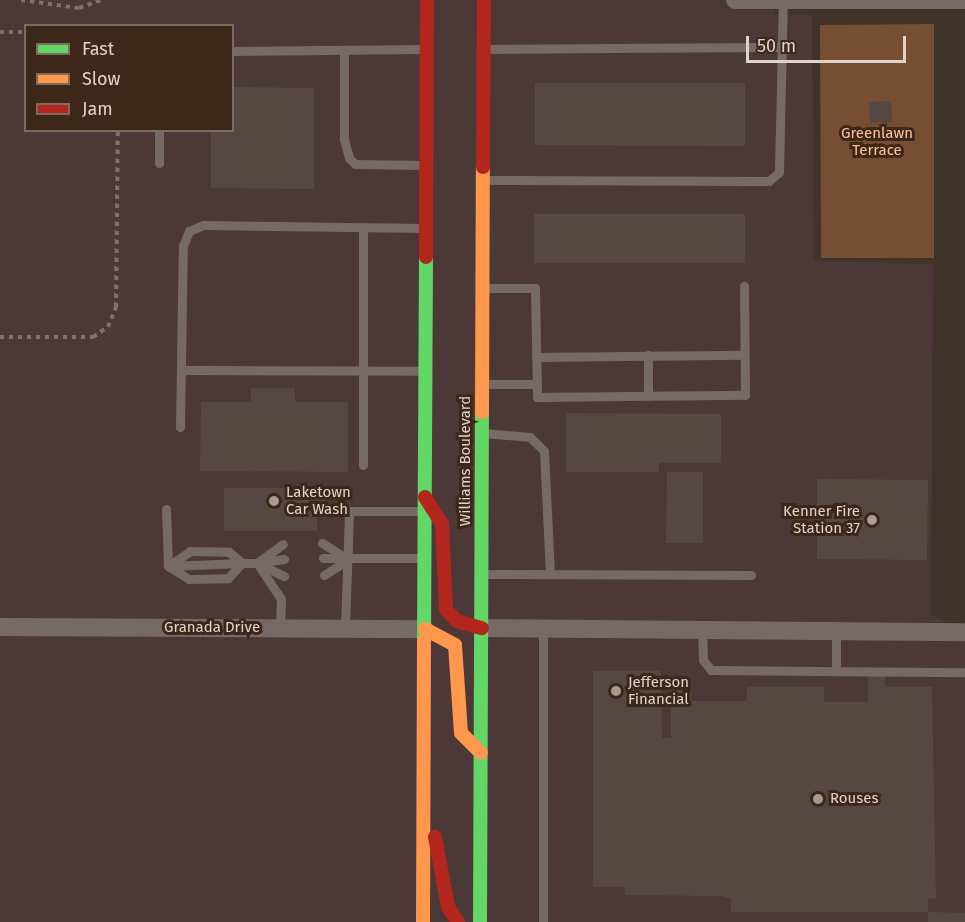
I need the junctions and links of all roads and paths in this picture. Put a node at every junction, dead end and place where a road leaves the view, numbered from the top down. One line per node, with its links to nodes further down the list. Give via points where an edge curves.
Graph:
1 (21, 0): 2 (path, via 79,8)
2 (102, 0)
3 (427, 0): 13 (main road)
4 (484, 0): 11 (main road, Williams Boulevard)
5 (735, 0): 7 (street)
6 (965, 0): 7 (street)
7 (783, 1): 10 (lane)
8 (0, 32): 9 (path)
9 (24, 32)
10 (782, 47): 11 (lane); 19 (lane, via 779,172 769,181)
11 (484, 49): 19 (main road, Williams Boulevard)
12 (344, 50): 13 (lane); 14 (lane); 18 (lane, via 344,139 349,158 355,164)
13 (427, 50): 18 (main road)
14 (234, 51)
15 (118, 132): 24 (path, via 116,307 108,327 93,337)
16 (159, 132): 17 (lane)
17 (159, 163)
18 (426, 165): 21 (main road)
19 (483, 180): 23 (main road, Williams Boulevard)
20 (363, 227): 21 (lane); 28 (lane, via 195,227 183,246); 29 (lane)
21 (426, 228): 30 (main road)
22 (744, 286): 25 (lane)
23 (483, 288): 27 (lane, via 535,288); 31 (main road, Williams Boulevard)
24 (0, 337)
25 (744, 355): 26 (lane); 33 (lane, via 745,395)
26 (648, 356): 27 (lane); 33 (lane)
27 (537, 357): 32 (lane)
28 (181, 370): 29 (lane); 34 (lane)
29 (363, 371): 30 (lane); 36 (lane)
30 (426, 371): 37 (main road)
31 (483, 384): 32 (lane); 35 (main road, Williams Boulevard)
32 (537, 384): 33 (lane, via 537,397)
33 (648, 396)
34 (180, 427)
35 (483, 433): 48 (main road, Williams Boulevard); 49 (lane, via 530,437 544,451)
36 (363, 465)
37 (425, 504): 42 (main road); 44 (lane, via 349,512); 57 (main road, via 442,524 446,610 465,625)
38 (166, 509): 47 (lane)
39 (322, 543): 44 (lane)
40 (282, 544): 46 (lane)
41 (322, 558): 44 (lane)
42 (425, 558): 44 (lane); 56 (main road)
43 (284, 559): 46 (lane)
44 (348, 560): 50 (lane); 55 (lane)
45 (242, 563): 46 (lane); 47 (lane, via 229,552 190,551); 47 (lane, via 228,578 189,579)
46 (257, 563): 52 (lane); 54 (lane, via 281,599)
47 (168, 566)
48 (482, 574): 49 (lane); 57 (main road, Williams Boulevard)
49 (550, 574): 51 (lane)
50 (324, 575)
51 (751, 575)
52 (284, 576)
53 (0, 627): 54 (street, Granada Drive)
54 (280, 628): 55 (street, Granada Drive)
55 (345, 628): 56 (street, Granada Drive)
56 (425, 628): 64 (main road, via 455,645 461,733); 65 (main road)
57 (482, 628): 58 (street); 64 (main road, Williams Boulevard)
58 (543, 629): 59 (street); 69 (lane)
59 (702, 630): 60 (street); 62 (lane, via 703,660 711,670)
60 (836, 631): 61 (street); 62 (lane)
61 (965, 632)
62 (836, 671): 63 (lane)
63 (965, 672)
64 (481, 753): 68 (main road, Williams Boulevard)
65 (424, 761): 66 (main road); 67 (main road, via 441,876)
66 (423, 922)
67 (458, 922)
68 (480, 922)
69 (543, 922)

